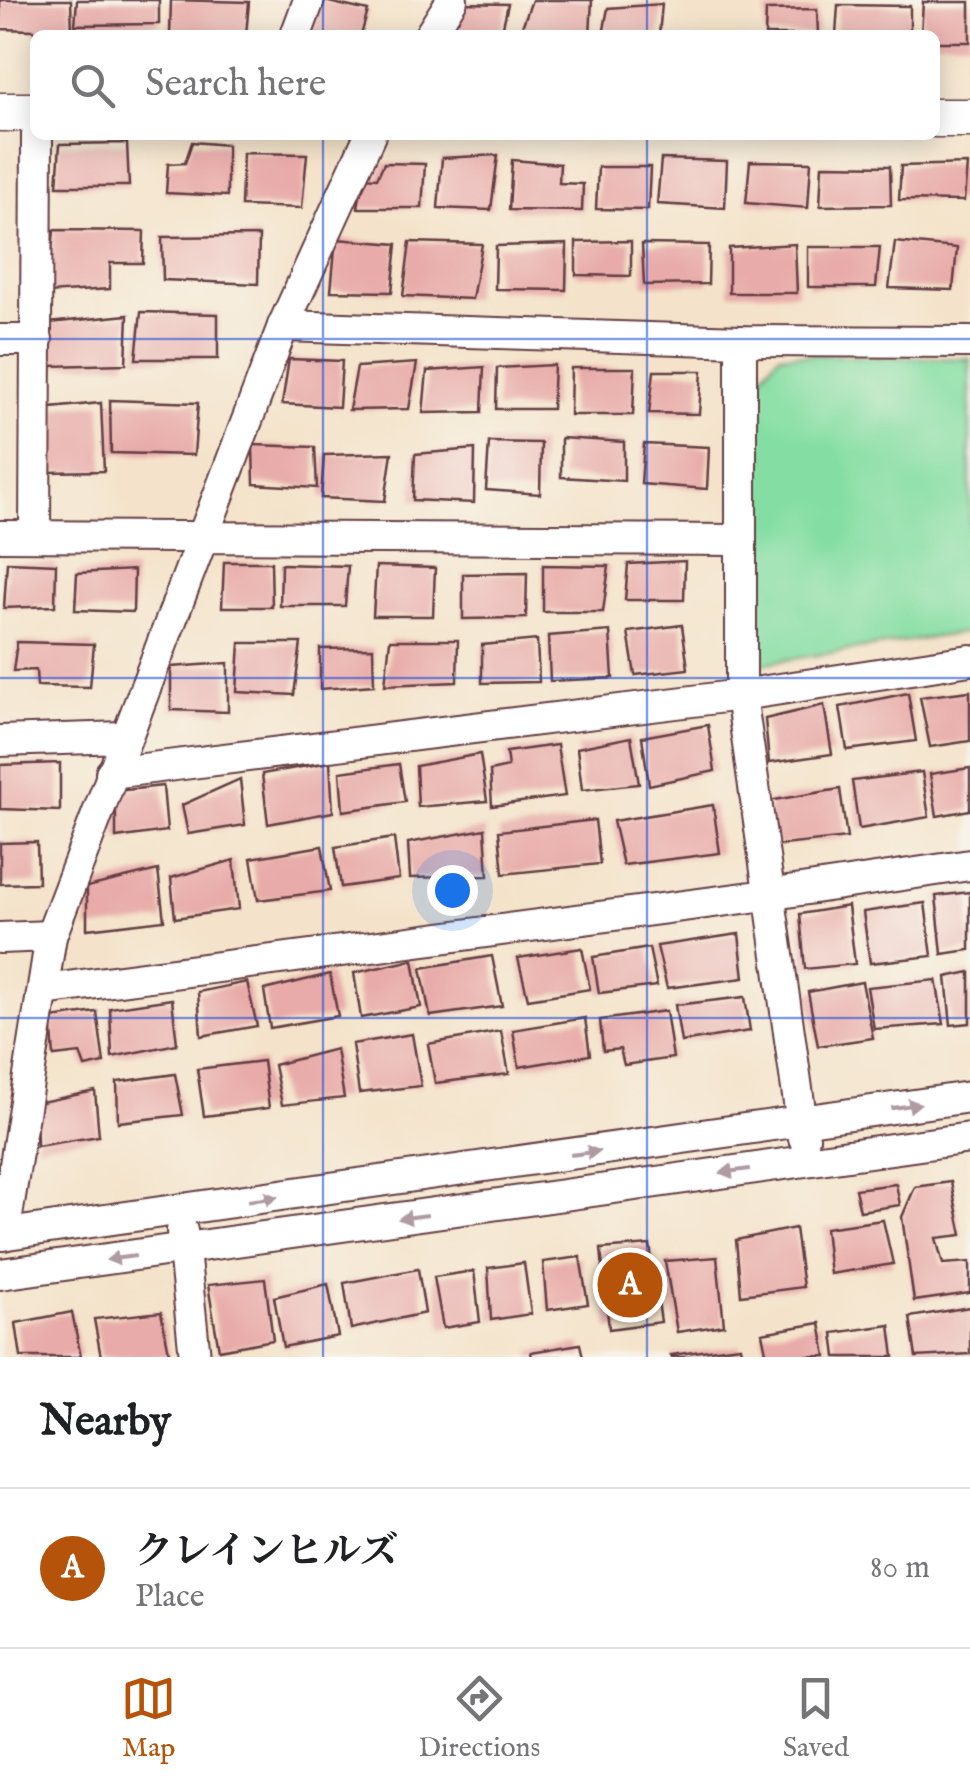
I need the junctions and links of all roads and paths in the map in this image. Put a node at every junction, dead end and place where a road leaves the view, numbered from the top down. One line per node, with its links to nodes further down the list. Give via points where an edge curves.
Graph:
1 (309, 0): 3 (street)
2 (452, 0): 4 (street)
3 (298, 30)
4 (433, 30)
5 (0, 112): 6 (street)
6 (30, 112)
7 (940, 118): 8 (street)
8 (970, 118)
9 (37, 140): 13 (street)
10 (368, 140): 11 (street)
11 (283, 326): 14 (street); 18 (street)
12 (0, 340): 13 (street)
13 (37, 340): 16 (street)
14 (741, 341): 15 (street); 19 (street)
15 (970, 342)
16 (35, 535): 17 (street); 18 (street)
17 (0, 536)
18 (201, 536): 19 (street); 22 (street)
19 (741, 540): 21 (street)
20 (970, 660): 21 (street)
21 (741, 695): 24 (street); 26 (street)
22 (124, 737): 23 (street); 24 (street)
23 (0, 741)
24 (111, 774): 27 (street)
25 (970, 866): 26 (street)
26 (767, 896): 29 (street); 31 (street)
27 (51, 936): 28 (street); 29 (street)
28 (0, 938)
29 (44, 990): 35 (street)
30 (970, 1097): 31 (street, one-way to 30)
31 (802, 1122): 33 (street); 34 (street, one-way to 31)
32 (970, 1138): 33 (street)
33 (806, 1161): 36 (street, one-way to 36)
34 (180, 1211): 35 (street); 36 (street)
35 (2, 1235)
36 (184, 1250): 37 (street, one-way to 37); 38 (street)
37 (0, 1274)
38 (195, 1357)

